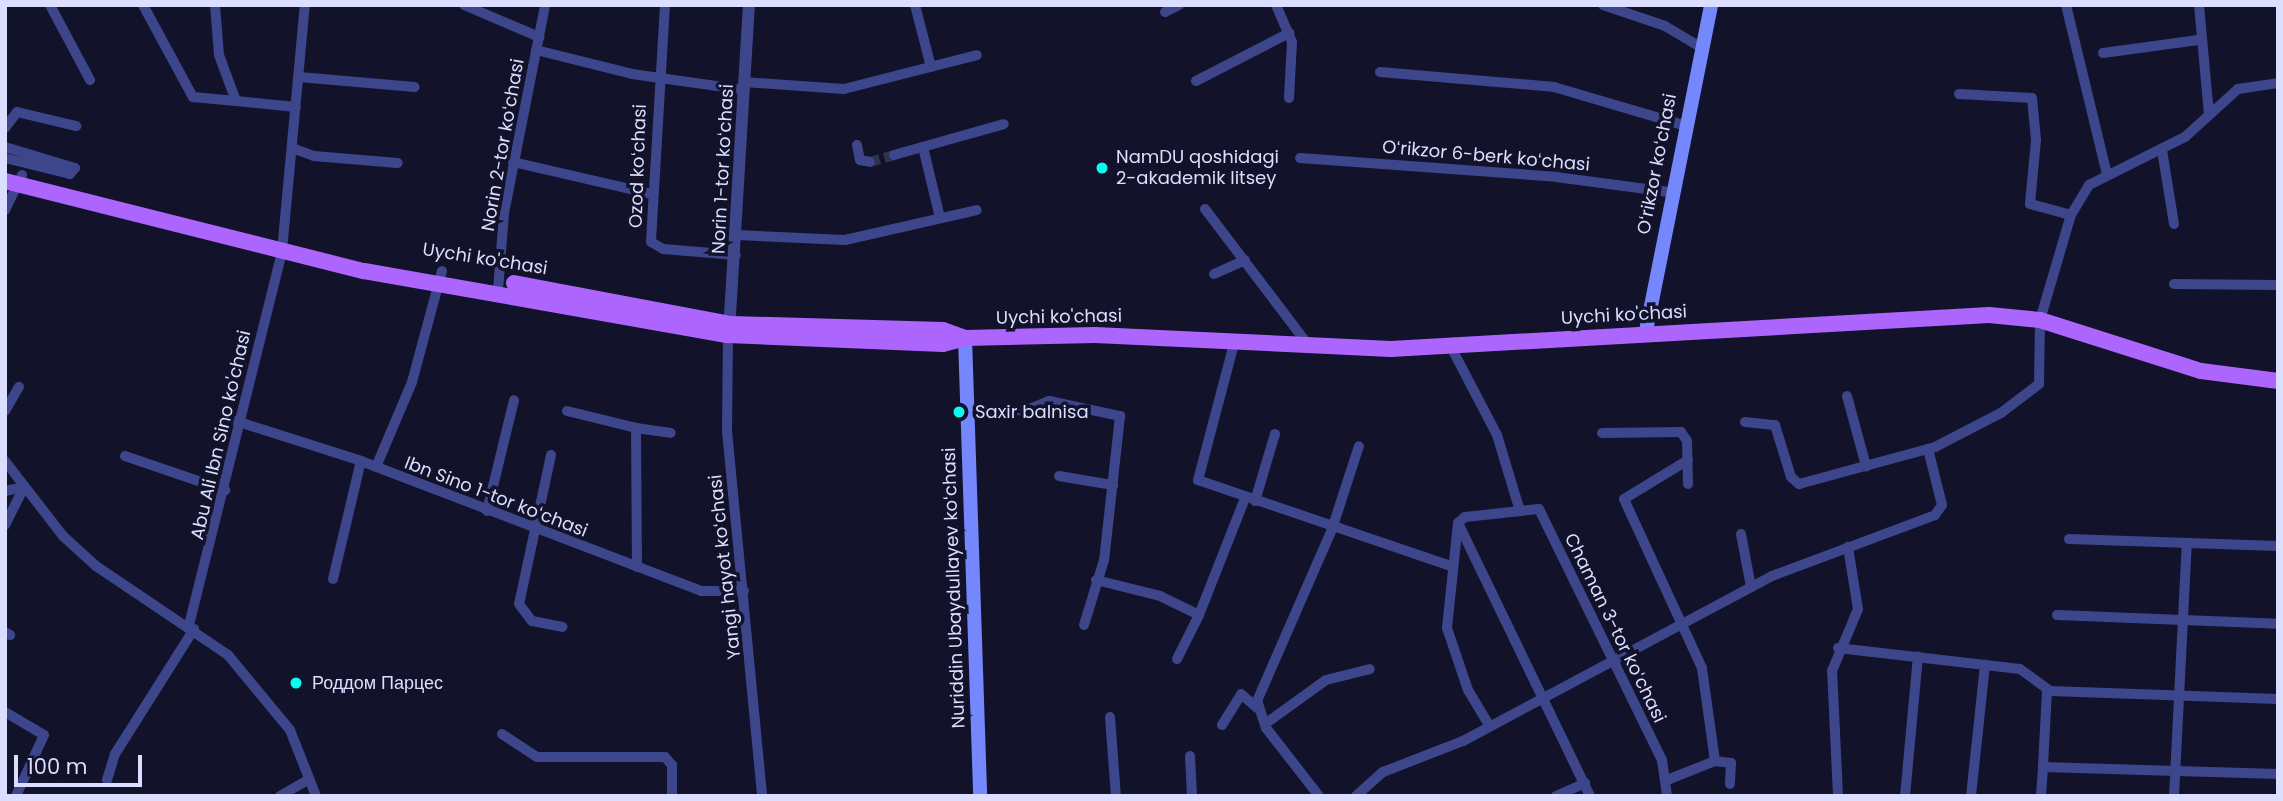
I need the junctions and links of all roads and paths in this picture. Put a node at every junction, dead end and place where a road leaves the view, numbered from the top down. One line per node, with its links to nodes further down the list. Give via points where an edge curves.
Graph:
1 (50, 5): 28 (street)
2 (143, 5): 35 (street, via 193,97)
3 (215, 5): 35 (street, via 219,55)
4 (305, 5): 26 (street, Abu Ali Ibn Sino ko'chasi)
5 (464, 5): 18 (street)
6 (545, 5): 18 (street, Norin 2-tor koʻchasi)
7 (664, 5): 27 (street, Ozod koʻchasi)
8 (748, 5): 31 (street, Norin 1-tor koʻchasi)
9 (915, 5): 24 (street)
10 (1179, 5): 16 (street)
11 (1276, 5): 17 (street)
12 (1603, 5): 20 (street, via 1658,23)
13 (1711, 5): 20 (main road, Oʻrikzor koʻchasi)
14 (2066, 5): 54 (street)
15 (2199, 5): 19 (street)
16 (1165, 12)
17 (1289, 33): 29 (street); 34 (street)
18 (539, 37): 21 (street, Norin 2-tor koʻchasi)
19 (2198, 40): 22 (street); 37 (street)
20 (1702, 48): 39 (main road, Oʻrikzor koʻchasi)
21 (536, 50): 27 (street); 50 (street, Norin 2-tor koʻchasi)
22 (2103, 53)
23 (978, 55): 24 (street)
24 (931, 66): 31 (street, via 834,90)
25 (1380, 72): 39 (street, via 1555,87)
26 (299, 77): 32 (street); 36 (street, Abu Ali Ibn Sino ko'chasi)
27 (657, 77): 31 (street); 57 (street, Ozod koʻchasi)
28 (90, 79)
29 (1196, 81)
30 (2278, 83): 37 (street, via 2243,86)
31 (744, 86): 64 (street, Norin 1-tor koʻchasi)
32 (415, 87)
33 (1959, 94): 61 (street, via 2032,98 2036,140 2031,204)
34 (1289, 98)
35 (236, 102): 36 (street)
36 (296, 107): 45 (street, Abu Ali Ibn Sino ko'chasi)
37 (2209, 115): 46 (street)
38 (1004, 124): 44 (street)
39 (1683, 125): 56 (main road, Oʻrikzor koʻchasi)
40 (76, 126): 41 (street, via 17,112)
41 (5, 128)
42 (857, 145): 51 (street, via 860,160)
43 (5, 147): 48 (street, via 75,168 70,174)
44 (923, 147): 47 (street); 62 (street)
45 (292, 148): 52 (street, via 314,156); 65 (street, Abu Ali Ibn Sino ko'chasi)
46 (2162, 149): 54 (street); 63 (street)
47 (894, 155)
48 (5, 158)
49 (1300, 159): 56 (street, Oʻrikzor 6-berk koʻchasi, via 1556,177)
50 (513, 162): 57 (street); 71 (street, Norin 2-tor koʻchasi)
51 (870, 162)
52 (398, 163)
53 (5, 171): 55 (main road, Uychi ko'chasi)
54 (2107, 174): 61 (street, via 2089,186)
55 (15, 181): 59 (street); 65 (main road, Uychi ko'chasi)
56 (1669, 192): 75 (main road, Oʻrikzor koʻchasi)
57 (652, 194): 66 (street, Ozod koʻchasi, via 656,247)
58 (1205, 209): 67 (street)
59 (5, 210)
60 (976, 211): 62 (street)
61 (2071, 215): 73 (street)
62 (940, 218): 64 (street, via 845,240)
63 (2174, 224)
64 (737, 235): 66 (street, Norin 1-tor koʻchasi)
65 (283, 247): 69 (main road, Uychi ko'chasi); 87 (street, Abu Ali Ibn Sino ko'chasi)
66 (736, 255): 74 (street, Norin 1-tor koʻchasi)
67 (1245, 260): 68 (street); 78 (street)
68 (1214, 274)
69 (441, 276): 71 (main road, Uychi ko'chasi); 101 (street, via 412,382)
70 (2174, 284): 72 (street)
71 (498, 285): 74 (main road, Uychi ko'chasi)
72 (2278, 285)
73 (2040, 320): 75 (main road, Uychi ko'chasi, via 1977,315); 80 (main road, Uychi ko'chasi, via 2155,359); 94 (street, via 2036,388)
74 (730, 330): 76 (main road, Uychi ko'chasi, via 839,344 943,344); 126 (street, Yangi hayot koʻchasi, via 727,420)
75 (1646, 331): 79 (main road, Uychi ko'chasi)
76 (965, 338): 77 (main road, Uychi ko'chasi); 86 (main road, Nuriddin Ubaydullayev koʻchasi)
77 (1235, 340): 78 (main road, Uychi ko'chasi); 108 (street, via 1196,478)
78 (1309, 346): 79 (main road, Uychi ko'chasi)
79 (1451, 347): 109 (street, via 1497,435)
80 (2278, 381)
81 (19, 387): 84 (street)
82 (1847, 397): 100 (street)
83 (514, 400): 111 (street)
84 (5, 411)
85 (567, 411): 89 (street)
86 (967, 411): 104 (street, via 1027,410 1049,401 1117,414); 167 (main road, Nuriddin Ubaydullayev koʻchasi)
87 (236, 421): 99 (street, Ibn Sino 1-tor koʻchasi); 106 (street, Abu Ali Ibn Sino ko'chasi)
88 (1745, 422): 100 (street, via 1775,425 1791,477 1799,484)
89 (636, 428): 90 (street); 122 (street)
90 (671, 433)
91 (1602, 433): 97 (street, via 1681,432)
92 (1275, 434): 108 (street)
93 (1359, 446): 114 (street)
94 (1927, 449): 100 (street); 120 (street, via 1942,505 1938,513)
95 (551, 455): 115 (street)
96 (125, 456): 106 (street)
97 (1688, 460): 103 (street); 134 (street, via 1624,499)
98 (5, 461): 105 (street)
99 (360, 461): 101 (street, Ibn Sino 1-tor koʻchasi); 123 (street)
100 (1866, 466)
101 (376, 467): 111 (street, Ibn Sino 1-tor koʻchasi)
102 (1059, 477): 104 (street)
103 (1688, 484)
104 (1113, 485): 124 (street)
105 (24, 487): 107 (street); 110 (street); 132 (street, via 96,566)
106 (225, 490): 132 (street, Abu Ali Ibn Sino ko'chasi)
107 (5, 491)
108 (1250, 500): 114 (street); 127 (street)
109 (1519, 508): 112 (street); 138 (street, Chaman 3-tor koʻchasi, via 1535,507 1542,515)
110 (7, 511): 113 (street)
111 (487, 511): 115 (street, Ibn Sino 1-tor koʻchasi)
112 (1458, 523): 121 (street); 143 (street)
113 (5, 524)
114 (1332, 529): 121 (street); 145 (street)
115 (537, 531): 122 (street, Ibn Sino 1-tor koʻchasi); 133 (street, via 519,604 532,621)
116 (1741, 534): 125 (street)
117 (2068, 539): 118 (street)
118 (2188, 543): 119 (street); 129 (street)
119 (2278, 546)
120 (1848, 547): 125 (street); 135 (street, via 1858,609)
121 (1451, 566): 148 (street, via 1447,628 1468,690)
122 (637, 567): 126 (street, Ibn Sino 1-tor koʻchasi, via 701,591)
123 (333, 579)
124 (1096, 580): 127 (street, via 1160,596); 131 (street)
125 (1751, 587): 134 (street)
126 (744, 591): 166 (street, Yangi hayot koʻchasi)
127 (1199, 615): 137 (street)
128 (2057, 615): 129 (street)
129 (2183, 620): 130 (street); 142 (street)
130 (2278, 624)
131 (1084, 625)
132 (191, 627): 157 (street, Abu Ali Ibn Sino ko'chasi, via 115,754); 158 (street, via 228,655 278,714)
133 (562, 627)
134 (1687, 627): 138 (street); 153 (street, via 1702,668)
135 (1838, 648): 136 (street); 175 (street, via 1832,678)
136 (1918, 657): 139 (street); 176 (street)
137 (1177, 659)
138 (1615, 663): 143 (street); 159 (street, Chaman 3-tor koʻchasi)
139 (1985, 665): 141 (street, via 2027,671); 177 (street)
140 (1370, 669): 149 (street, via 1326,680)
141 (2047, 690): 142 (street); 154 (street)
142 (2178, 695): 144 (street); 155 (street)
143 (1545, 697): 148 (street); 160 (street)
144 (2278, 699)
145 (1257, 708): 149 (street); 150 (street, via 1241,694)
146 (5, 712): 162 (street, via 44,735)
147 (1110, 717): 168 (street)
148 (1488, 722): 171 (street, via 1455,745 1372,778)
149 (1265, 724): 170 (street)
150 (1222, 725)
151 (502, 734): 165 (street, via 537,757 665,757 672,765)
152 (1190, 756): 169 (street)
153 (1714, 761): 159 (street); 161 (street, via 1731,763)
154 (2043, 766): 155 (street); 178 (street)
155 (2176, 771): 156 (street); 179 (street)
156 (2278, 774)
157 (107, 780)
158 (308, 780): 163 (street); 164 (street)
159 (1667, 780): 174 (street)
160 (1585, 783): 172 (street); 173 (street)
161 (1730, 784)
162 (16, 796)
163 (281, 796)
164 (316, 796)
165 (672, 796)
166 (762, 796)
167 (981, 796)
168 (1116, 796)
169 (1192, 796)
170 (1320, 796)
171 (1356, 796)
172 (1556, 796)
173 (1590, 796)
174 (1667, 796)
175 (1839, 796)
176 (1905, 796)
177 (1971, 796)
178 (2041, 796)
179 (2174, 796)

